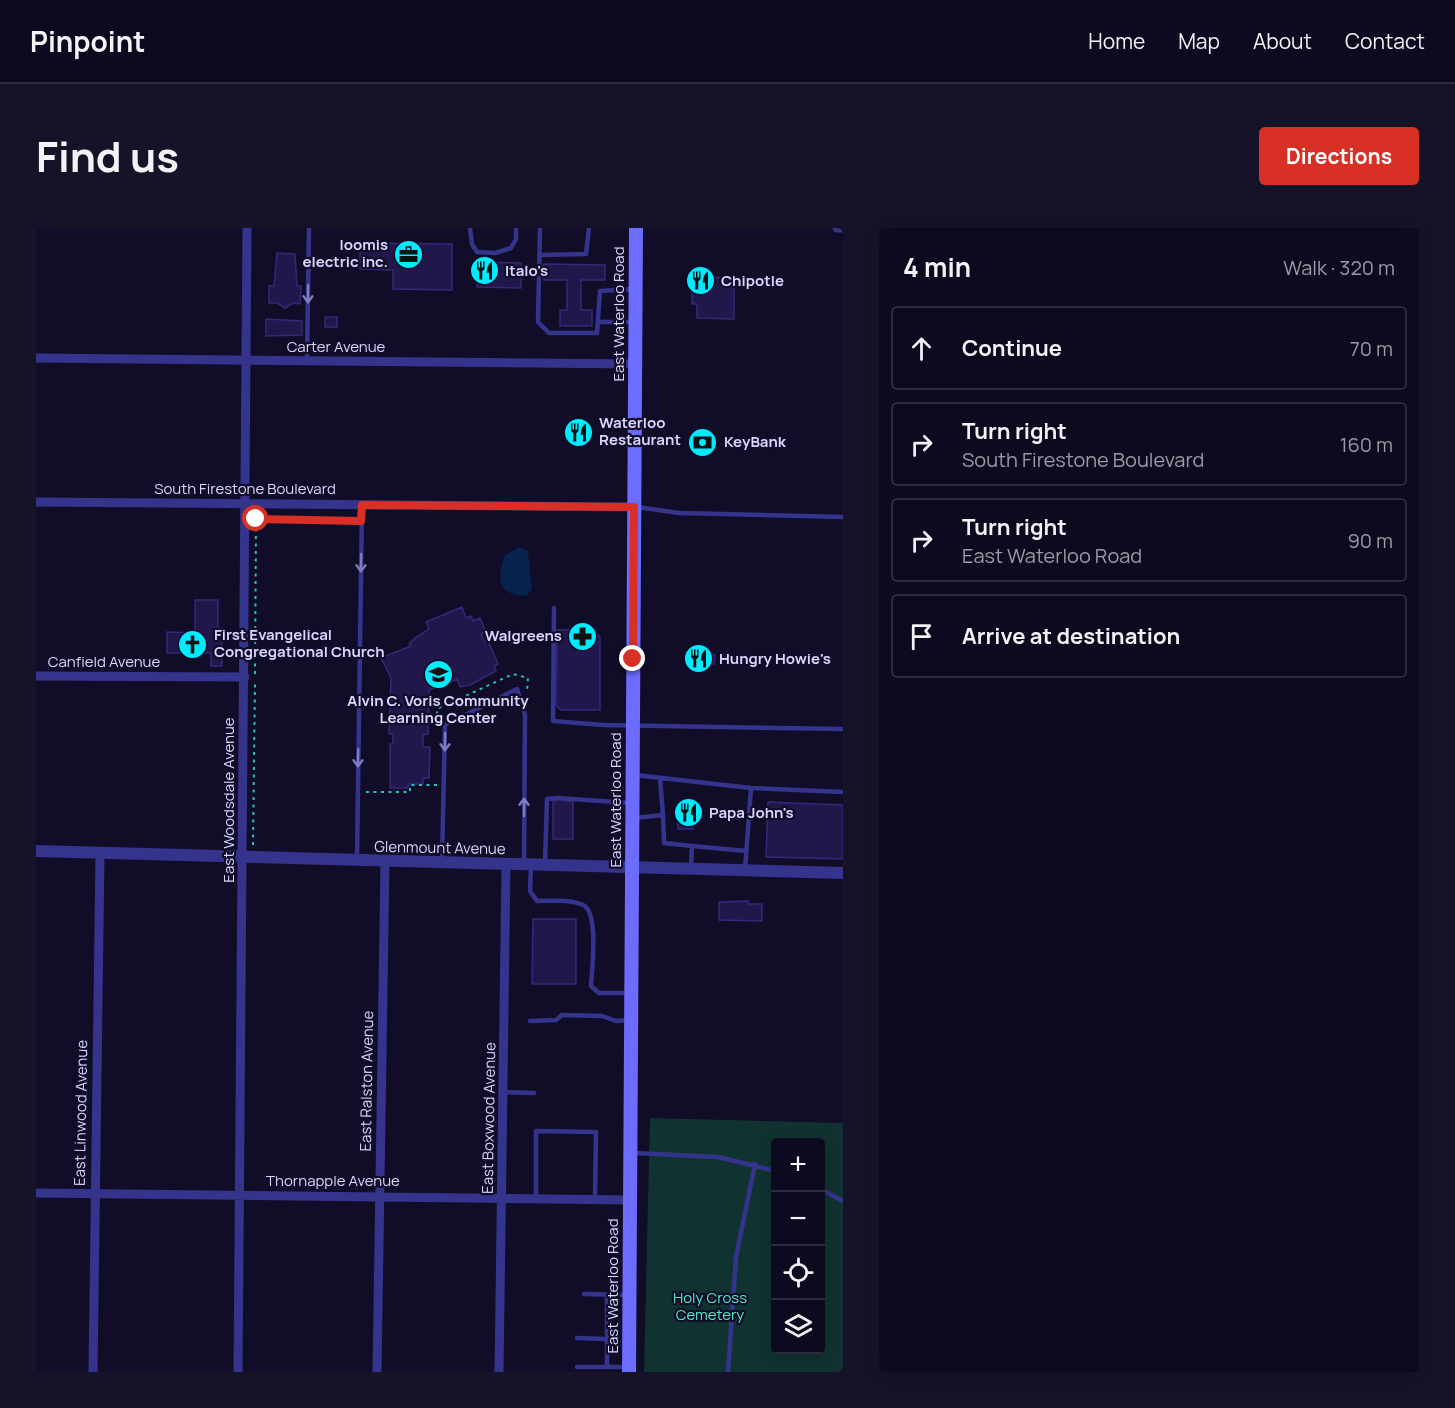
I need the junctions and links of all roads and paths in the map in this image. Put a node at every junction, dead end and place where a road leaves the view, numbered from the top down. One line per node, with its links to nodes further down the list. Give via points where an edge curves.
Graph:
1 (247, 228): 15 (street, East Woodsdale Avenue)
2 (309, 228): 16 (lane, one-way to 16)
3 (470, 228): 4 (lane, via 477,252 495,253 511,248)
4 (516, 228)
5 (540, 228): 10 (lane)
6 (588, 228): 10 (lane, via 586,254)
7 (636, 228): 11 (main road, East Waterloo Road)
8 (837, 228): 9 (street)
9 (843, 228)
10 (539, 255): 12 (lane, via 538,322 543,329 549,333 597,333)
11 (636, 289): 12 (lane, via 600,291); 13 (main road, East Waterloo Road)
12 (599, 322): 13 (lane)
13 (636, 322): 17 (main road, East Waterloo Road)
14 (36, 358): 15 (street, Carter Avenue)
15 (246, 361): 16 (street, Carter Avenue); 19 (street, East Woodsdale Avenue)
16 (307, 361): 17 (street, Carter Avenue)
17 (636, 364): 21 (main road, East Waterloo Road)
18 (36, 502): 19 (street, South Firestone Boulevard)
19 (246, 504): 20 (street, South Firestone Boulevard); 26 (street, East Woodsdale Avenue)
20 (362, 505): 21 (street, South Firestone Boulevard); 23 (lane)
21 (634, 507): 22 (lane, via 680,513); 28 (main road, East Waterloo Road)
22 (843, 517)
23 (361, 521): 37 (lane, one-way to 37); 42 (path, via 256,519)
24 (554, 608): 28 (lane, via 553,722)
25 (36, 676): 26 (street, Canfield Avenue)
26 (245, 677): 47 (street, East Woodsdale Avenue)
27 (528, 698): 30 (path, via 528,678 513,674 437,709)
28 (633, 725): 29 (lane); 32 (main road, East Waterloo Road)
29 (843, 729)
30 (437, 731)
31 (436, 774): 34 (path)
32 (633, 775): 33 (lane); 39 (main road, East Waterloo Road)
33 (660, 778): 36 (lane); 40 (lane)
34 (436, 785): 35 (path); 37 (path, via 410,785 410,792)
35 (444, 785): 50 (lane); 52 (lane, one-way to 35, via 525,715 517,689 445,725)
36 (751, 788): 38 (lane); 45 (lane)
37 (357, 792): 48 (lane)
38 (843, 792)
39 (633, 803): 41 (main road, East Waterloo Road); 53 (lane, via 547,799)
40 (663, 815): 41 (lane); 43 (lane, via 664,843)
41 (633, 819): 54 (main road, East Waterloo Road)
42 (253, 845)
43 (692, 846): 45 (lane); 55 (lane)
44 (36, 851): 46 (street, Glenmount Avenue)
45 (746, 851): 56 (lane)
46 (100, 854): 47 (street, Glenmount Avenue); 68 (street, East Linwood Avenue)
47 (244, 858): 48 (street, Glenmount Avenue); 69 (street, East Woodsdale Avenue)
48 (357, 861): 49 (street, Glenmount Avenue)
49 (385, 862): 50 (street, Glenmount Avenue); 70 (street, East Ralston Avenue)
50 (442, 862): 51 (street, Glenmount Avenue)
51 (506, 865): 52 (street, Glenmount Avenue); 61 (street, East Boxwood Avenue)
52 (528, 866): 53 (street, Glenmount Avenue); 58 (lane, via 530,891 537,901 574,902 586,906 593,916 591,986 599,993)
53 (545, 866): 54 (street, Glenmount Avenue)
54 (632, 868): 55 (street, Glenmount Avenue); 58 (main road, East Waterloo Road)
55 (691, 869): 56 (street, Glenmount Avenue)
56 (745, 870): 57 (street, Glenmount Avenue)
57 (843, 873)
58 (632, 993): 59 (main road, East Waterloo Road)
59 (632, 1020): 60 (lane, via 562,1015 556,1020); 63 (main road, East Waterloo Road)
60 (531, 1022)
61 (504, 1092): 62 (lane); 71 (street, East Boxwood Avenue)
62 (534, 1093)
63 (631, 1153): 64 (lane, via 703,1155); 74 (main road, East Waterloo Road)
64 (755, 1164): 65 (lane); 88 (lane, via 736,1257)
65 (771, 1169)
66 (825, 1192): 75 (lane)
67 (36, 1193): 68 (street, Thornapple Avenue)
68 (95, 1194): 69 (street, Thornapple Avenue); 84 (street, East Linwood Avenue)
69 (239, 1195): 70 (street, Thornapple Avenue); 85 (street, East Woodsdale Avenue)
70 (380, 1196): 71 (street, Thornapple Avenue); 86 (street, East Ralston Avenue)
71 (503, 1197): 72 (street, Thornapple Avenue); 87 (street, East Boxwood Avenue)
72 (536, 1198): 73 (street, Thornapple Avenue); 73 (lane, via 536,1131 596,1132)
73 (595, 1199): 74 (street, Thornapple Avenue)
74 (631, 1200): 78 (main road, East Waterloo Road)
75 (843, 1201)
76 (584, 1294): 77 (lane)
77 (607, 1295): 78 (lane); 80 (lane)
78 (630, 1295): 83 (main road, East Waterloo Road)
79 (577, 1338): 80 (lane)
80 (607, 1339): 82 (lane)
81 (577, 1367): 82 (lane)
82 (607, 1367): 83 (lane)
83 (629, 1370)
84 (93, 1372)
85 (238, 1372)
86 (377, 1372)
87 (499, 1372)
88 (728, 1372)

